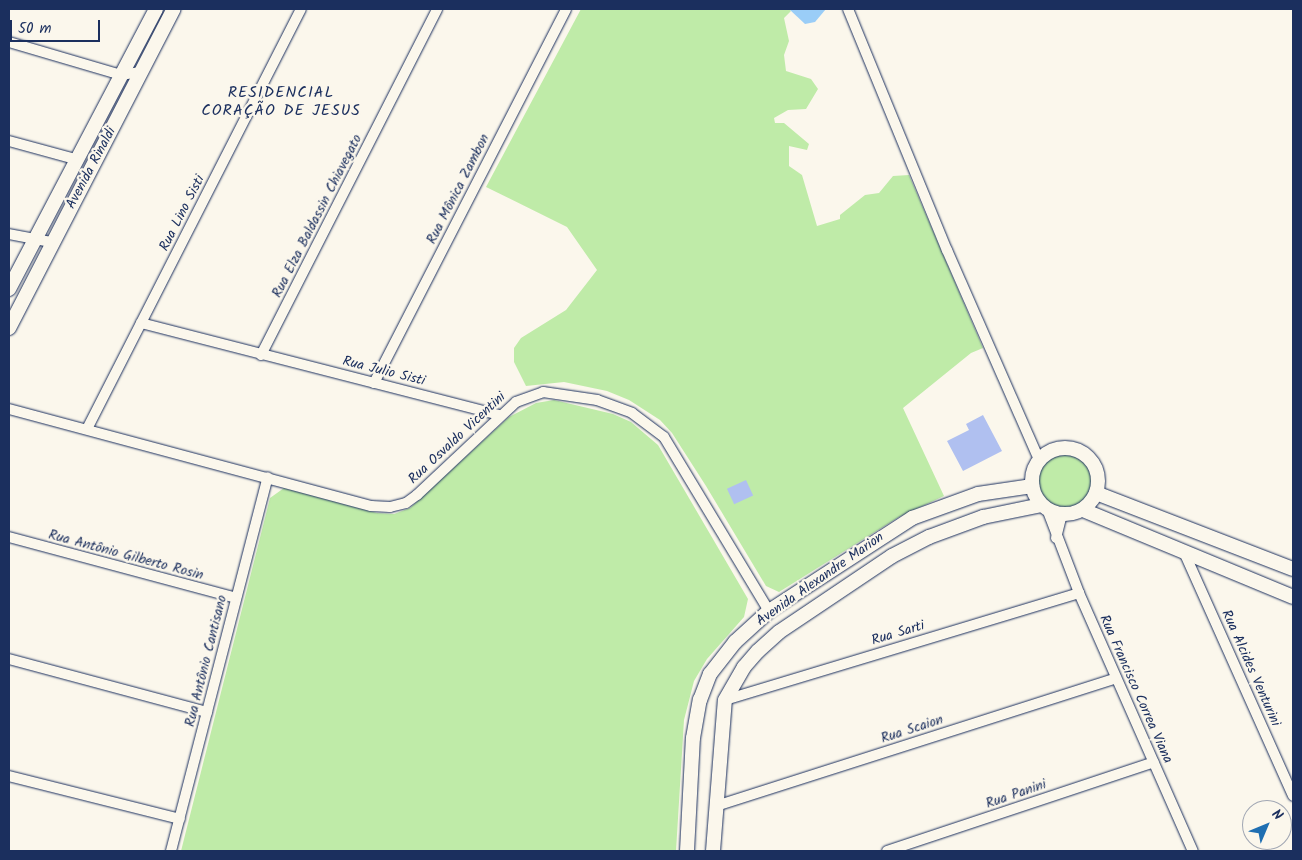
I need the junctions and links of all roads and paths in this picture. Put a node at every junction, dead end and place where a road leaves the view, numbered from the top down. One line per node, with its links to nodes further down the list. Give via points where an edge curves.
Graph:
1 (156, 9): 9 (street, Avenida Rinaldi)
2 (174, 9): 8 (street, Avenida Rinaldi)
3 (301, 9): 16 (street, Rua Lino Sisti)
4 (437, 9): 18 (street, Rua Elza Baldassin Chiavegato)
5 (566, 9): 19 (street, Rua Mônica Zambon)
6 (848, 9): 23 (street, via 947,250)
7 (9, 42): 9 (street)
8 (141, 72): 9 (street); 14 (street, Avenida Rinaldi)
9 (121, 75): 11 (street, Avenida Rinaldi)
10 (9, 141): 11 (street)
11 (75, 159): 13 (street, Avenida Rinaldi)
12 (9, 234): 13 (street)
13 (33, 240): 14 (street); 15 (street, Avenida Rinaldi)
14 (52, 242): 17 (street, Avenida Rinaldi)
15 (9, 289)
16 (141, 324): 18 (street, Rua Julio Sisti); 22 (street, Rua Lino Sisti)
17 (9, 328)
18 (262, 356): 19 (street, Rua Julio Sisti)
19 (374, 382): 21 (street, Rua Julio Sisti)
20 (9, 409): 22 (street, Rua Osvaldo Vicentini)
21 (500, 415): 24 (street, Rua Osvaldo Vicentini, via 406,503 390,507 371,506); 37 (street, Rua Osvaldo Vicentini, via 530,395 559,393 614,405 649,424 673,448)
22 (87, 429): 24 (street, Rua Osvaldo Vicentini)
23 (1039, 460): 25 (street, via 1032,476); 26 (street, via 1059,448 1082,452 1096,470)
24 (268, 477): 36 (street, Rua Antônio Cantisano)
25 (1032, 486): 27 (street); 37 (street, Avenida Alexandre Marion, via 978,494 912,518)
26 (1096, 493): 28 (street); 33 (street)
27 (1044, 507): 29 (street); 31 (street, Rua Francisco Correa Viana); 40 (street, Avenida Alexandre Marion, via 983,517 929,536 892,556 779,632 744,667)
28 (1083, 510): 29 (street); 32 (street)
29 (1062, 514): 31 (street)
30 (9, 537): 36 (street, Rua Antônio Gilberto Rosin)
31 (1056, 538): 34 (street, Rua Francisco Correa Viana)
32 (1184, 552): 35 (street); 44 (street, Rua Alcides Venturini)
33 (1293, 569)
34 (1079, 593): 39 (street, Rua Francisco Correa Viana); 40 (street, Rua Sarti)
35 (1293, 596)
36 (236, 598): 41 (street, Rua Antônio Cantisano)
37 (769, 611): 48 (street, Avenida Alexandre Marion, via 720,660 700,700 693,738)
38 (9, 659): 41 (street)
39 (1116, 678): 42 (street, Rua Francisco Correa Viana); 45 (street, Rua Scaion)
40 (725, 700): 45 (street, Avenida Alexandre Marion)
41 (207, 712): 46 (street, Rua Antônio Cantisano)
42 (1154, 762): 50 (street, Rua Panini); 51 (street, Rua Francisco Correa Viana)
43 (9, 779): 46 (street)
44 (1293, 796)
45 (716, 806): 49 (street, Avenida Alexandre Marion)
46 (180, 819): 47 (street, Rua Antônio Cantisano)
47 (171, 851)
48 (687, 851)
49 (714, 851)
50 (887, 851)
51 (1193, 851)

